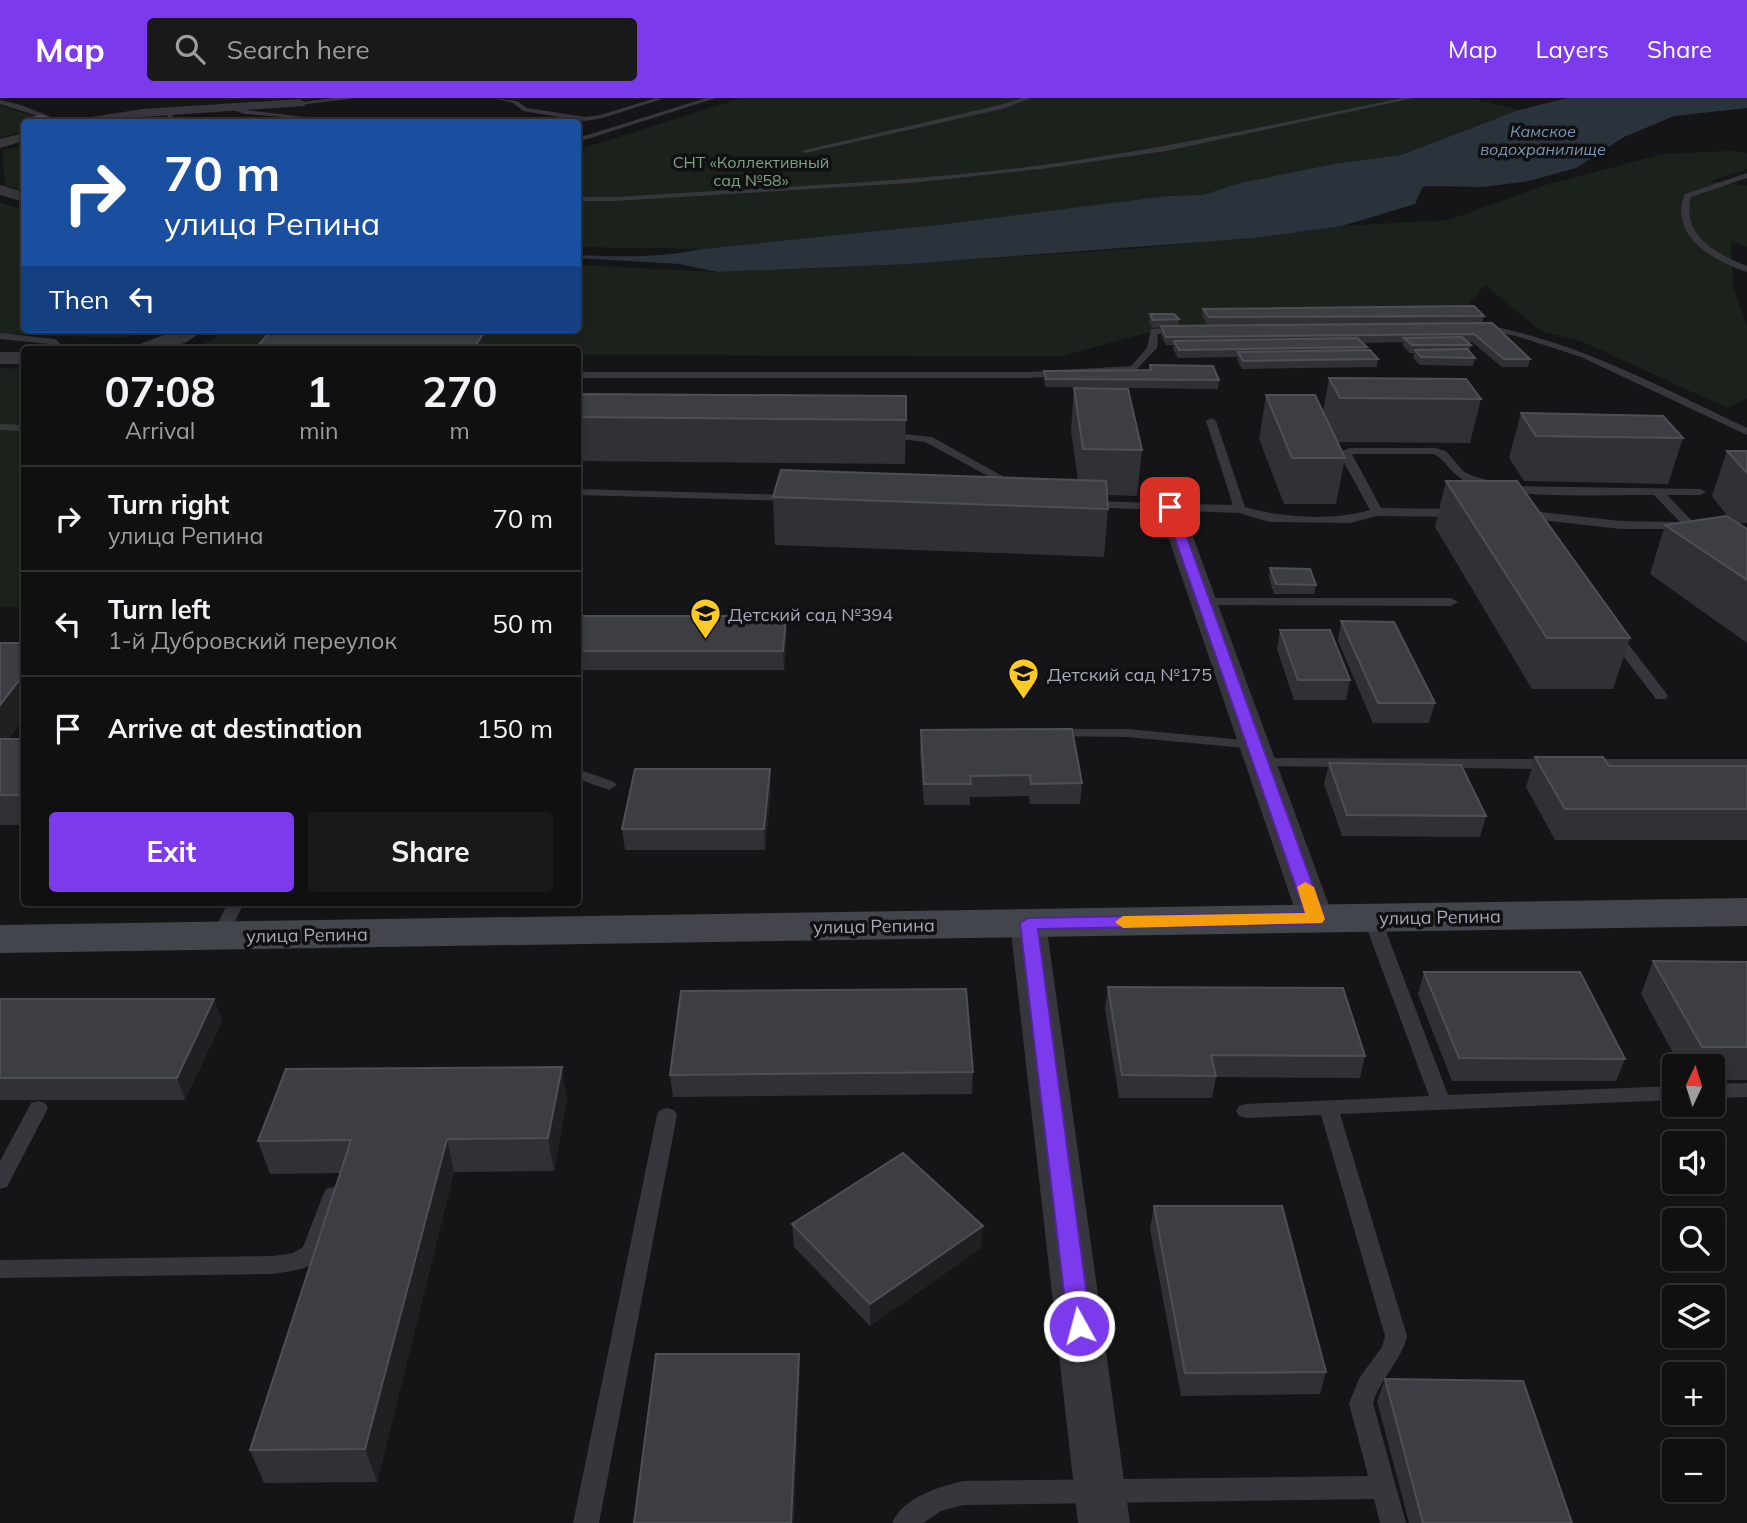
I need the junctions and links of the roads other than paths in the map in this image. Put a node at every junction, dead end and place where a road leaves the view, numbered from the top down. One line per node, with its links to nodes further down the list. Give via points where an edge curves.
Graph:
1 (353, 98): 8 (lane)
2 (496, 98): 10 (lane)
3 (528, 98): 10 (lane)
4 (713, 98): 17 (lane)
5 (1028, 98): 19 (lane)
6 (1411, 98): 25 (lane, via 1166,149 1041,167 910,181)
7 (659, 99): 10 (lane, via 585,119 525,110)
8 (293, 101): 11 (street)
9 (0, 102): 13 (lane)
10 (515, 102)
11 (228, 107): 12 (street); 15 (lane)
12 (170, 117): 14 (street)
13 (53, 119)
14 (136, 119)
15 (315, 119)
16 (21, 138): 18 (street)
17 (581, 139)
18 (0, 144)
19 (805, 151)
20 (1747, 175): 21 (lane)
21 (1721, 183): 22 (lane); 26 (lane, via 1688,196 1683,221 1704,249)
22 (1747, 185)
23 (0, 190): 24 (street)
24 (21, 196)
25 (581, 199)
26 (1747, 269)
27 (1469, 327): 39 (lane, via 1559,344)
28 (1195, 330): 35 (lane, via 1154,331 1152,348 1134,369 1030,375)
29 (184, 333): 32 (street)
30 (0, 336): 31 (lane, via 53,341)
31 (58, 346)
32 (157, 346)
33 (0, 358): 34 (street)
34 (21, 358)
35 (581, 375)
36 (1211, 421): 48 (lane)
37 (0, 426): 38 (lane)
38 (21, 428)
39 (1747, 432)
40 (878, 435): 43 (lane, via 928,439)
41 (1657, 491): 44 (lane); 49 (lane, via 1510,489 1460,474 1435,451 1350,451 1347,457); 51 (lane, via 1695,526)
42 (581, 492): 45 (lane)
43 (1025, 492)
44 (1700, 492)
45 (799, 498)
46 (1074, 505): 47 (lane)
47 (1170, 507): 48 (lane); 52 (street)
48 (1240, 509): 49 (lane, via 1269,518 1351,519)
49 (1377, 512): 50 (lane)
50 (1467, 513)
51 (1519, 518)
52 (1204, 602): 53 (lane); 57 (street)
53 (1451, 602)
54 (1603, 621): 55 (lane)
55 (1661, 695)
56 (1029, 733): 57 (lane, via 1127,733)
57 (1259, 754): 58 (lane); 63 (street)
58 (1747, 764)
59 (581, 775): 60 (lane)
60 (609, 785)
61 (1747, 912): 62 (main road, улица Репина)
62 (1371, 918): 63 (main road, улица Репина); 70 (lane)
63 (1316, 919): 65 (main road, улица Репина)
64 (228, 920): 65 (main road, улица Репина); 66 (main road, улица Репина)
65 (1028, 923): 79 (street)
66 (0, 939)
67 (1747, 1090): 68 (lane)
68 (1726, 1091)
69 (1662, 1094): 70 (lane)
70 (1441, 1102): 71 (lane)
71 (1328, 1107): 73 (lane); 78 (lane, via 1396,1336 1395,1348 1368,1383 1361,1403)
72 (38, 1108): 75 (lane)
73 (1246, 1111)
74 (667, 1115): 80 (lane)
75 (0, 1181)
76 (333, 1195): 77 (lane, via 312,1252 297,1261)
77 (0, 1269)
78 (1383, 1487): 79 (lane); 82 (lane)
79 (1102, 1507): 81 (lane, via 963,1493 939,1498)
80 (586, 1523)
81 (905, 1523)
82 (1393, 1523)

